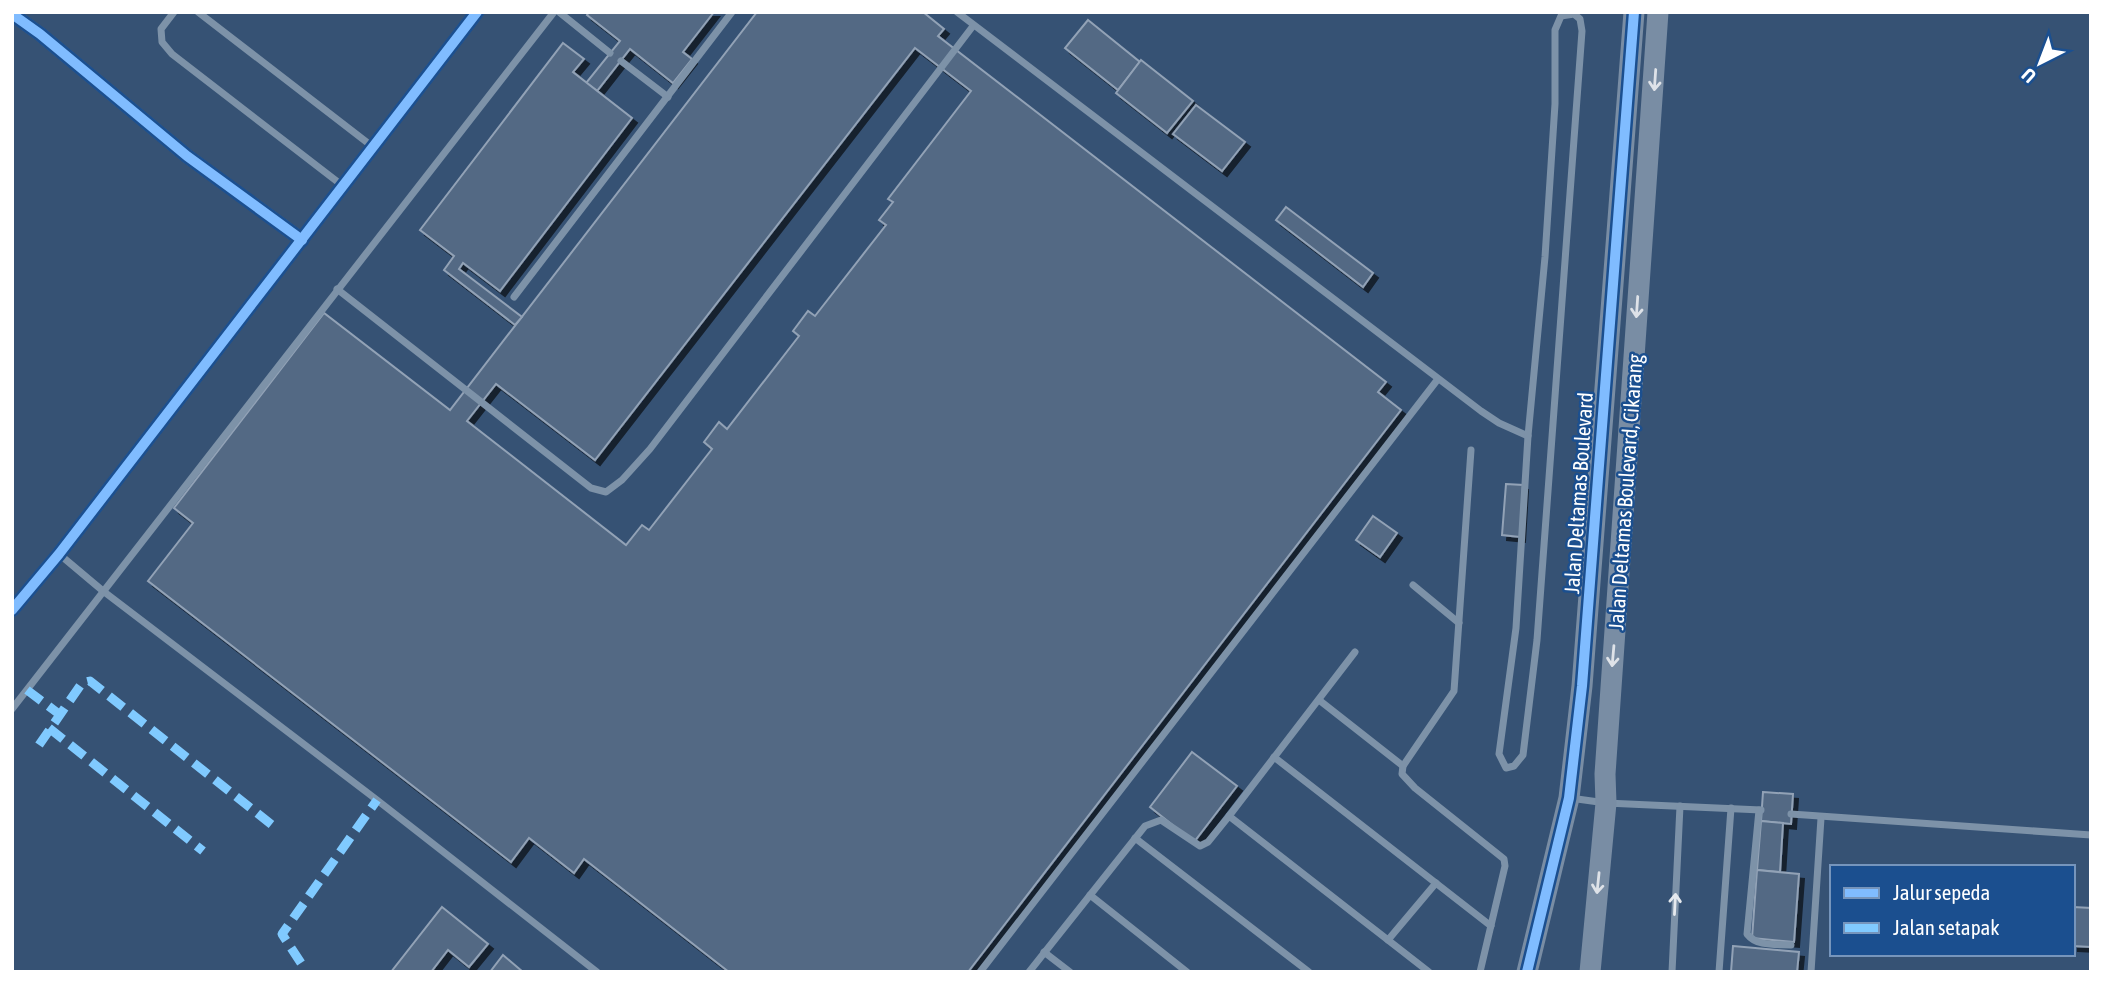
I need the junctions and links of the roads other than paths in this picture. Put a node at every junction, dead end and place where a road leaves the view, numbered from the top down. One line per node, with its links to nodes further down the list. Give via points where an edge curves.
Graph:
1 (174, 12): 15 (lane, via 161,29 162,42 172,54)
2 (198, 12): 14 (lane)
3 (477, 12): 14 (street)
4 (557, 12): 11 (lane); 17 (lane)
5 (732, 12): 13 (lane)
6 (957, 12): 10 (lane)
7 (1634, 12): 32 (street, Jalan Deltamas Boulevard, via 1585,659)
8 (1658, 12): 33 (street, Jalan Deltamas Boulevard, Cikarang, one-way to 33)
9 (12, 14): 16 (street, via 187,156)
10 (974, 26): 17 (lane, via 650,449 607,492 591,488); 19 (lane)
11 (610, 52)
12 (621, 61): 13 (lane)
13 (668, 97): 18 (lane)
14 (367, 143): 15 (street)
15 (338, 182): 16 (street)
16 (302, 240): 22 (street)
17 (337, 289): 24 (lane)
18 (514, 297)
19 (1438, 379): 20 (lane, via 1499,424); 48 (lane)
20 (1528, 436): 20 (lane, via 1545,257 1555,30 1561,16 1574,14 1582,31 1536,640 1523,755 1510,768 1502,764 1499,754 1516,628)
21 (1471, 450): 26 (lane)
22 (59, 554): 24 (lane); 25 (street)
23 (1413, 585): 26 (lane)
24 (103, 591): 29 (lane); 47 (lane)
25 (12, 610)
26 (1459, 623): 31 (lane, via 1452,696)
27 (1355, 652): 28 (lane)
28 (1319, 699): 30 (lane); 31 (lane)
29 (12, 709)
30 (1274, 757): 37 (lane); 41 (lane)
31 (1403, 766): 43 (lane, via 1407,781 1504,859)
32 (1570, 798): 33 (lane); 55 (street, Jalan Deltamas Boulevard)
33 (1606, 803): 34 (lane); 56 (street, Jalan Deltamas Boulevard, Cikarang, one-way to 56)
34 (1680, 806): 35 (lane); 57 (lane, one-way to 34)
35 (1731, 808): 45 (lane, via 1760,810 1747,934 1758,943); 58 (lane)
36 (1791, 814): 38 (lane)
37 (1229, 816): 40 (lane, via 1203,846 1196,846 1161,820 1145,826); 44 (lane)
38 (1821, 817): 39 (lane); 59 (lane)
39 (2091, 835)
40 (1135, 838): 42 (lane); 52 (lane)
41 (1436, 883): 43 (lane); 44 (lane)
42 (1090, 895): 46 (lane); 51 (lane)
43 (1491, 926): 54 (lane)
44 (1388, 940): 53 (lane)
45 (1791, 945)
46 (1044, 952): 49 (lane); 50 (lane)
47 (597, 972)
48 (980, 972)
49 (1029, 972)
50 (1070, 972)
51 (1187, 972)
52 (1310, 972)
53 (1429, 972)
54 (1480, 972)
55 (1527, 972)
56 (1590, 972)
57 (1672, 972)
58 (1719, 972)
59 (1811, 972)

